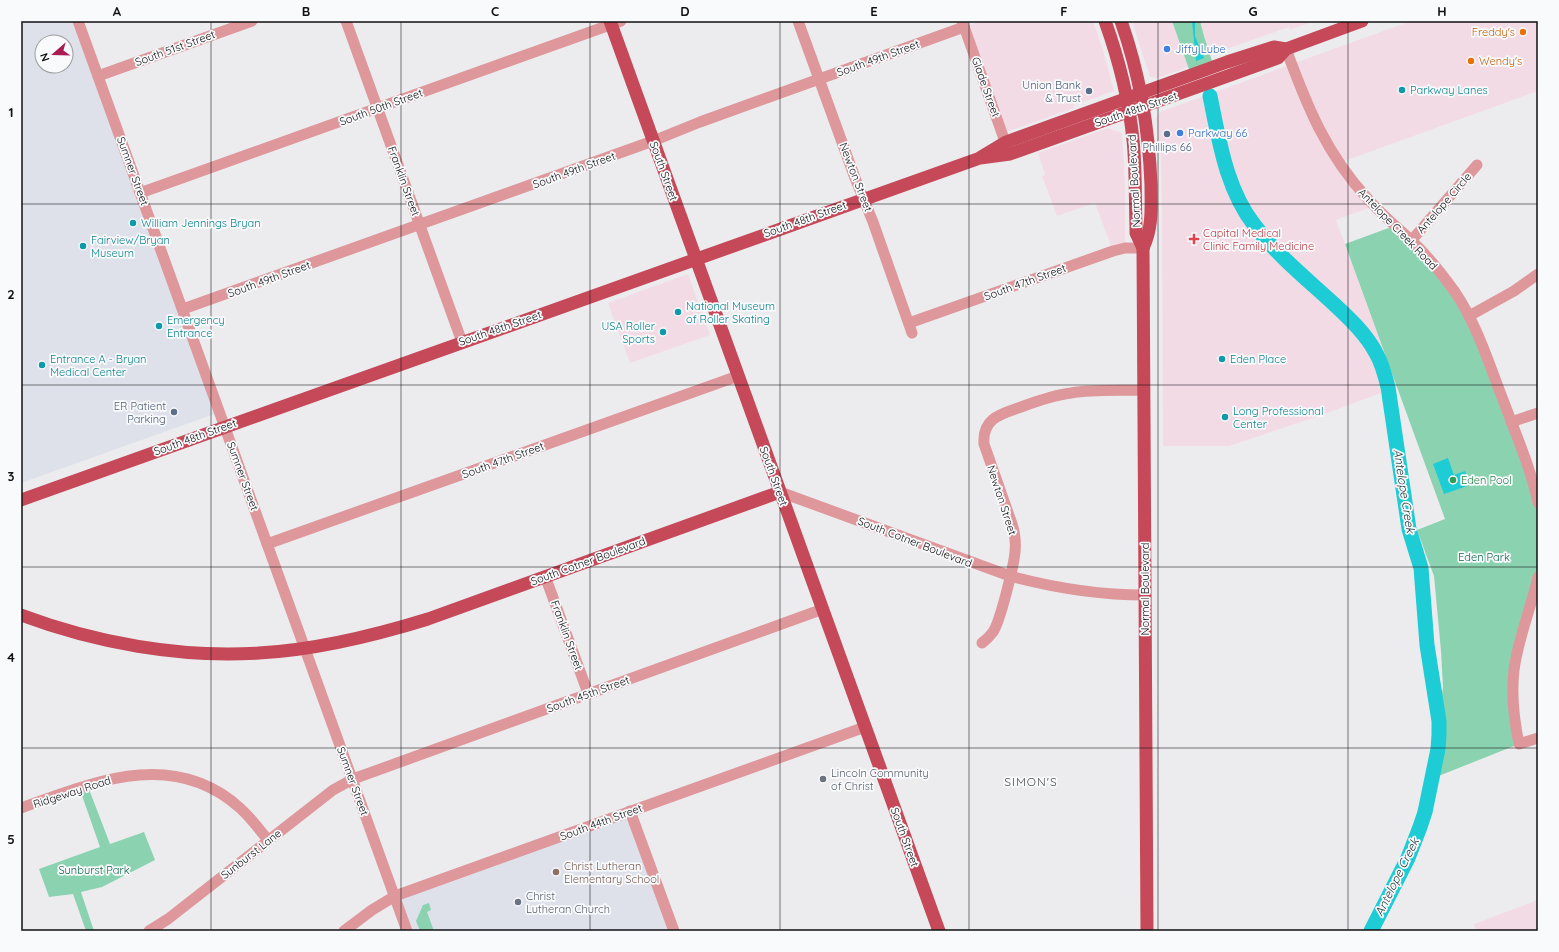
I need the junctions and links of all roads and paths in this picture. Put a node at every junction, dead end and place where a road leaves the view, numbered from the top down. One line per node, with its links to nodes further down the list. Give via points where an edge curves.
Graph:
1 (78, 21): 11 (street, Sumner Street)
2 (252, 21): 11 (street, South 51st Street)
3 (346, 21): 15 (street, Franklin Street)
4 (798, 21): 12 (street, Newton Street)
5 (1105, 21): 14 (main road, Normal Boulevard, via 1117,55)
6 (1121, 21): 13 (main road, Normal Boulevard)
7 (1362, 21): 10 (main road, South 48th Street)
8 (614, 22): 15 (street, South 50th Street); 16 (main road, South Street)
9 (963, 24): 12 (street, South 49th Street); 17 (street, Glade Street)
10 (1286, 48): 13 (main road, South 48th Street, via 1274,47); 22 (street, Antelope Creek Road, via 1311,115 1336,158 1368,200)
11 (98, 76): 19 (street, Sumner Street)
12 (819, 79): 16 (street, South 49th Street); 20 (street, Newton Street)
13 (1143, 100): 14 (main road, South 48th Street); 23 (main road, Normal Boulevard, via 1150,164 1151,226)
14 (1128, 105): 17 (main road, South 48th Street); 23 (main road, Normal Boulevard, via 1134,160 1136,233)
15 (377, 108): 19 (street, South 50th Street); 21 (street, Franklin Street)
16 (653, 141): 21 (street, South 49th Street); 24 (main road, South Street)
17 (1008, 148): 20 (main road, South 48th Street)
18 (1477, 165): 22 (street, Antelope Circle)
19 (140, 192): 26 (street, Sumner Street)
20 (863, 199): 24 (main road, South 48th Street); 28 (street, Newton Street)
21 (419, 225): 26 (street, South 49th Street); 29 (street, Franklin Street)
22 (1411, 241): 27 (street, Antelope Creek Road, via 1440,272)
23 (1143, 248): 28 (street, South 47th Street, via 1113,251); 31 (main road, Normal Boulevard)
24 (696, 258): 29 (main road, South 48th Street); 30 (main road, South Street)
25 (1538, 274): 27 (street, via 1514,291)
26 (182, 309): 34 (street, Sumner Street)
27 (1469, 316): 33 (street, Antelope Creek Road)
28 (911, 328)
29 (462, 342): 34 (main road, South 48th Street)
30 (738, 376): 35 (main road, South Street); 38 (street, South 47th Street)
31 (1144, 390): 40 (street, Newton Street, via 1091,391 1060,395 998,416 987,425 984,436 985,448 1006,504 1015,537 1015,557); 42 (main road, Normal Boulevard)
32 (1538, 412): 33 (street)
33 (1511, 422): 37 (street, Antelope Creek Road)
34 (225, 426): 36 (main road, South 48th Street); 38 (street, Sumner Street)
35 (780, 492): 39 (main road, South Cotner Boulevard); 40 (street, South Cotner Boulevard); 43 (main road, South Street)
36 (21, 500)
37 (1538, 503)
38 (267, 544): 46 (street, Sumner Street)
39 (545, 576): 46 (main road, South Cotner Boulevard, via 390,631); 47 (street, Franklin Street)
40 (1010, 576): 42 (street, South Cotner Boulevard, via 1081,591); 45 (street, Newton Street, via 997,626)
41 (1538, 577): 49 (street, via 1514,670 1513,708 1519,744)
42 (1145, 595): 60 (main road, Normal Boulevard)
43 (823, 609): 47 (street, South 45th Street); 48 (main road, South Street)
44 (21, 616): 46 (main road, South Cotner Boulevard, via 75,633 146,648 222,654)
45 (982, 643)
46 (305, 648): 50 (street, Sumner Street)
47 (588, 693): 50 (street, South 45th Street)
48 (865, 727): 52 (street, South 44th Street); 59 (main road, South Street)
49 (1538, 738)
50 (353, 779): 53 (street, Sunburst Lane, via 333,790); 54 (street, Sumner Street)
51 (21, 808): 53 (street, Ridgeway Road, via 107,779 150,774 168,775 200,784 227,798 252,820)
52 (630, 812): 54 (street, South 44th Street); 58 (street)
53 (268, 840): 55 (street, Sunburst Lane, via 168,919)
54 (394, 896): 56 (street, South 44th Street); 57 (street, Sumner Street)
55 (149, 931)
56 (344, 931)
57 (407, 931)
58 (674, 931)
59 (939, 931)
60 (1147, 931)

